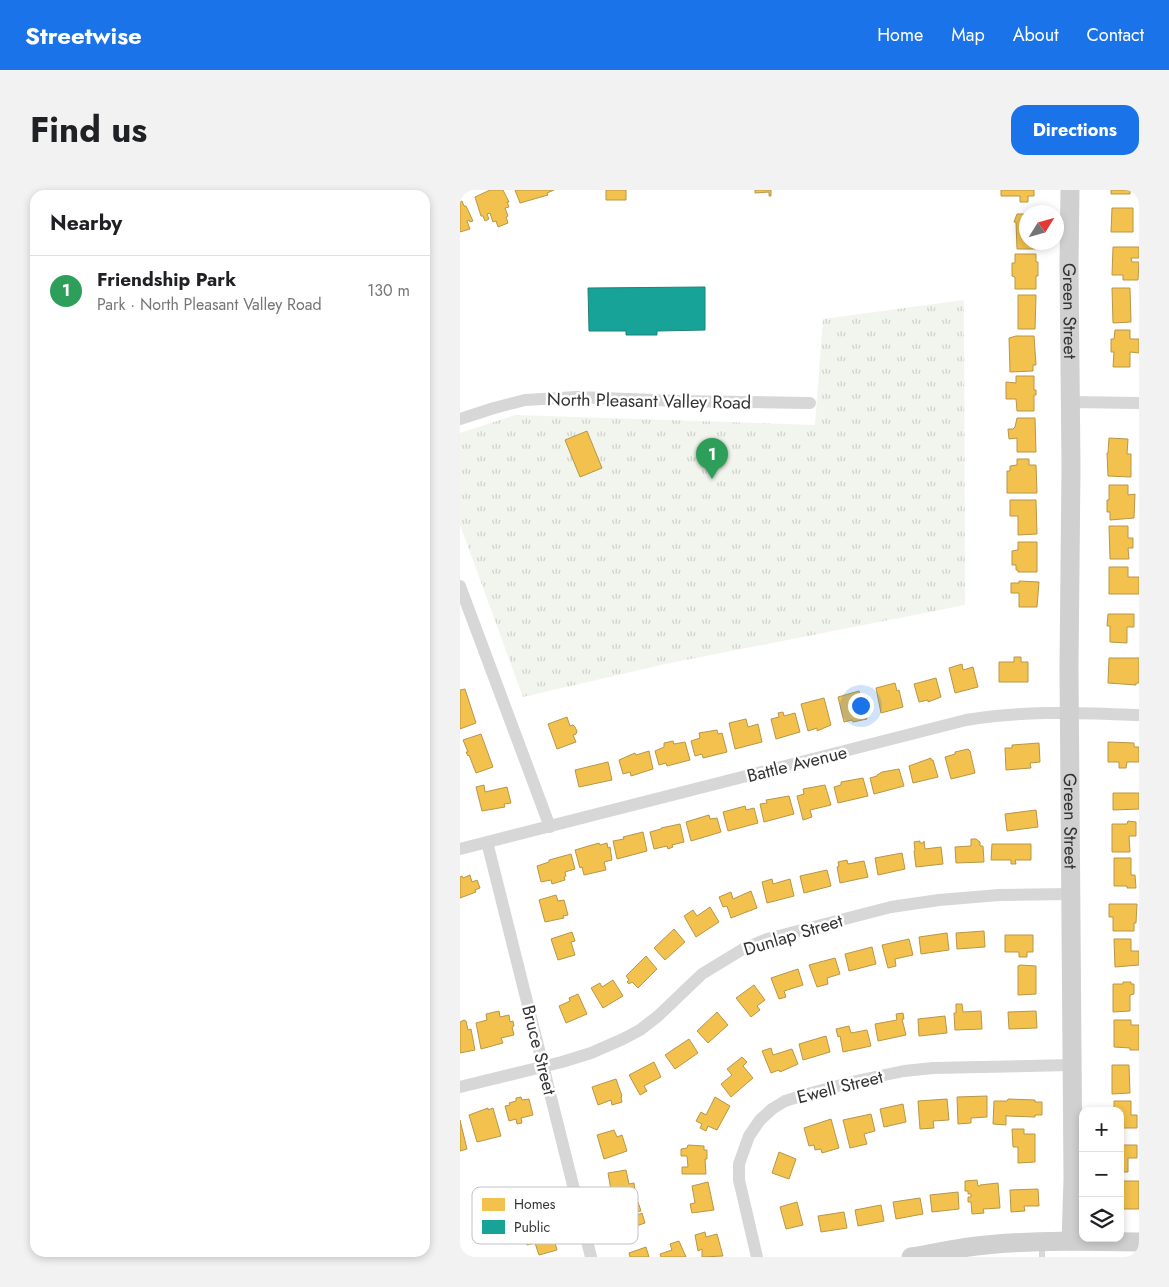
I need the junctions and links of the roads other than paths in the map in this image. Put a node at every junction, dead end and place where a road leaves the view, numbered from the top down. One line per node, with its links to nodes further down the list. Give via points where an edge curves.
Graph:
1 (1070, 190): 2 (street, Green Street)
2 (1071, 402): 4 (street); 7 (street, Green Street)
3 (810, 403): 5 (street, North Pleasant Valley Road, via 577,397 525,400)
4 (1139, 403)
5 (460, 419)
6 (460, 586): 9 (street)
7 (1070, 713): 8 (street, Battle Avenue); 9 (street, Battle Avenue, via 997,714 966,720); 12 (street, Green Street)
8 (1139, 715)
9 (550, 827): 10 (street, Battle Avenue)
10 (487, 842): 11 (street, Battle Avenue); 14 (street, Bruce Street)
11 (460, 849)
12 (1071, 894): 13 (street, Green Street); 14 (street, Dunlap Street, via 939,900 892,907 767,939 743,949 702,974 640,1030 591,1053)
13 (1071, 1065): 17 (street, Green Street); 22 (street, Ewell Street, via 904,1071 785,1101 760,1120 749,1136 739,1164 739,1180)
14 (544, 1066): 15 (street, Dunlap Street); 16 (street, Bruce Street)
15 (460, 1087)
16 (574, 1187)
17 (1071, 1241): 18 (street); 20 (street)
18 (1139, 1242)
19 (588, 1244): 21 (street, Bruce Street)
20 (1042, 1250): 23 (street, via 986,1245)
21 (591, 1257)
22 (757, 1257)
23 (911, 1257)

